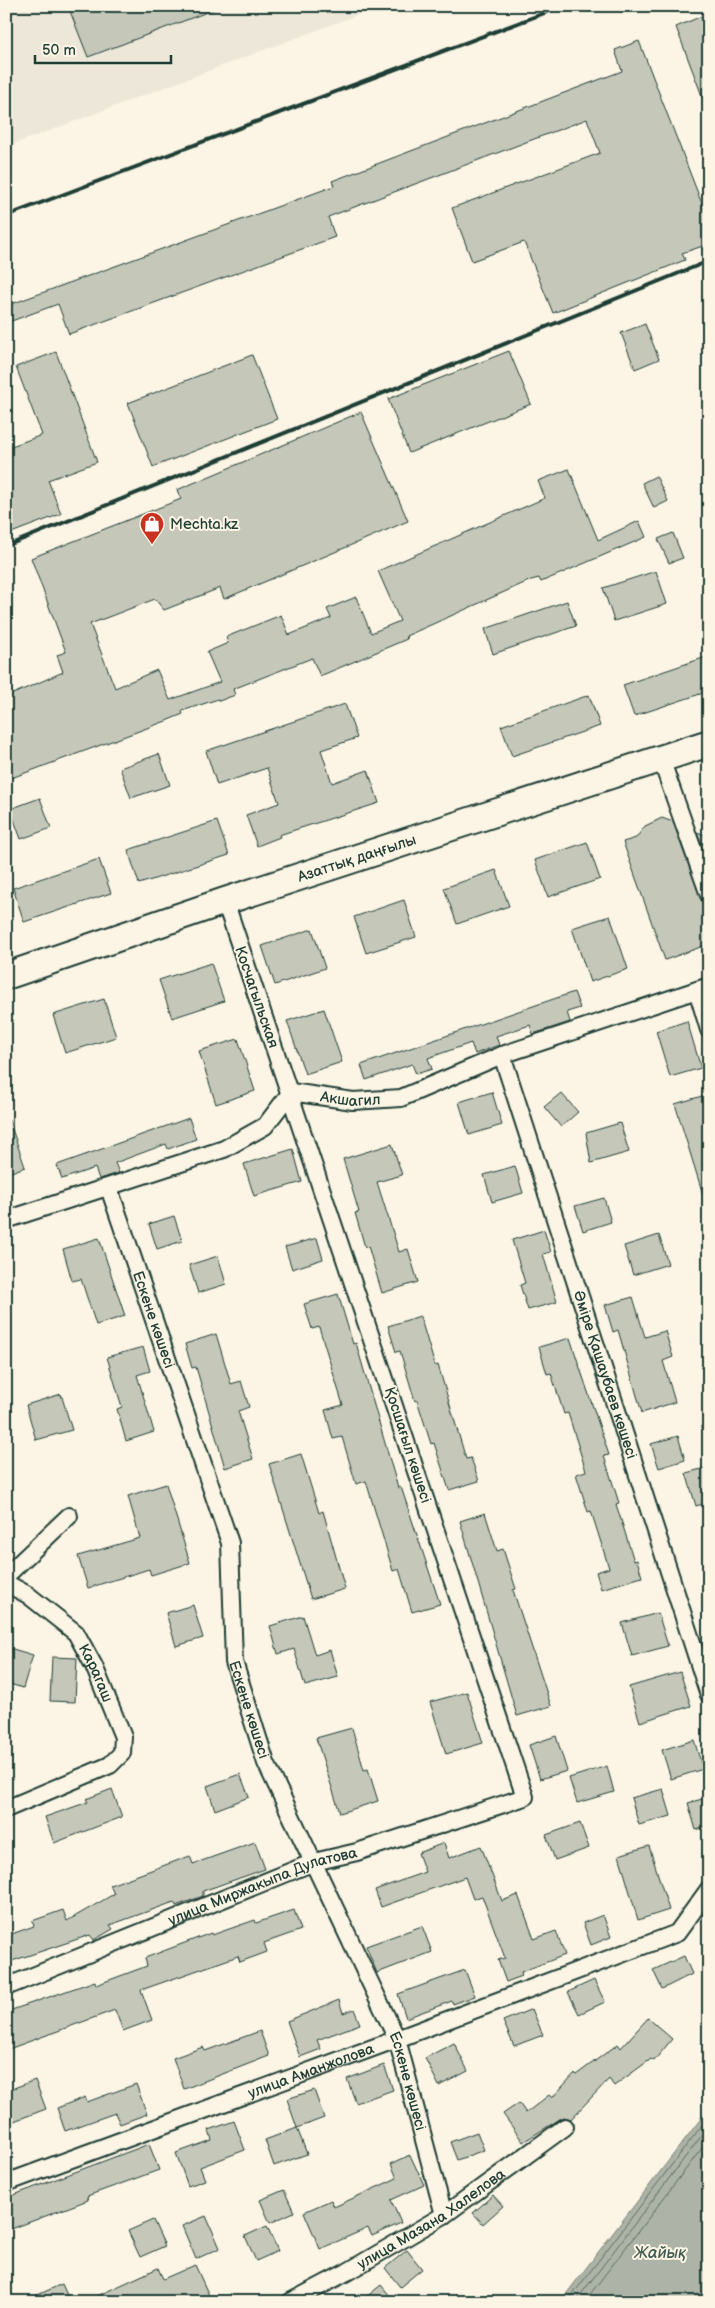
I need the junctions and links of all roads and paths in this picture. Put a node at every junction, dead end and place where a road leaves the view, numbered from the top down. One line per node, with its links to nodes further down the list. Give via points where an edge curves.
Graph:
1 (709, 743): 2 (main road, Азаттық даңғылы)
2 (661, 759): 3 (street); 4 (main road, Азаттық даңғылы)
3 (709, 895)
4 (225, 902): 5 (main road, Азаттық даңғылы); 9 (street, Косчагыльская)
5 (6, 976)
6 (703, 988): 7 (street); 8 (street, Акшагил)
7 (709, 1030)
8 (502, 1055): 9 (street, Акшагил, via 401,1098 353,1101); 15 (street, Әміре Қашаубаев көшесі)
9 (291, 1092): 10 (street, via 264,1126 224,1149); 16 (street, Қосшағыл көшесі)
10 (109, 1188): 11 (street); 18 (street, Ескене көшесі, via 230,1543 234,1662 266,1763)
11 (6, 1220)
12 (69, 1516): 13 (street)
13 (6, 1576)
14 (6, 1583): 17 (street, Карагаш, via 28,1595 76,1634 94,1666 123,1737 122,1753 110,1765)
15 (709, 1695)
16 (525, 1797): 18 (street, улица Миржакыпа Дулатова, via 357,1852)
17 (6, 1809)
18 (314, 1862): 20 (street, улица Миржакыпа Дулатова); 21 (street, Ескене көшесі)
19 (709, 1889): 21 (street, улица Аманжолова, via 678,1933)
20 (6, 1987)
21 (397, 2039): 23 (street, улица Аманжолова); 24 (street, Ескене көшесі)
22 (565, 2128): 24 (street, улица Мазана Халелова)
23 (6, 2182)
24 (444, 2215): 25 (street, улица Мазана Халелова)
25 (290, 2302)

